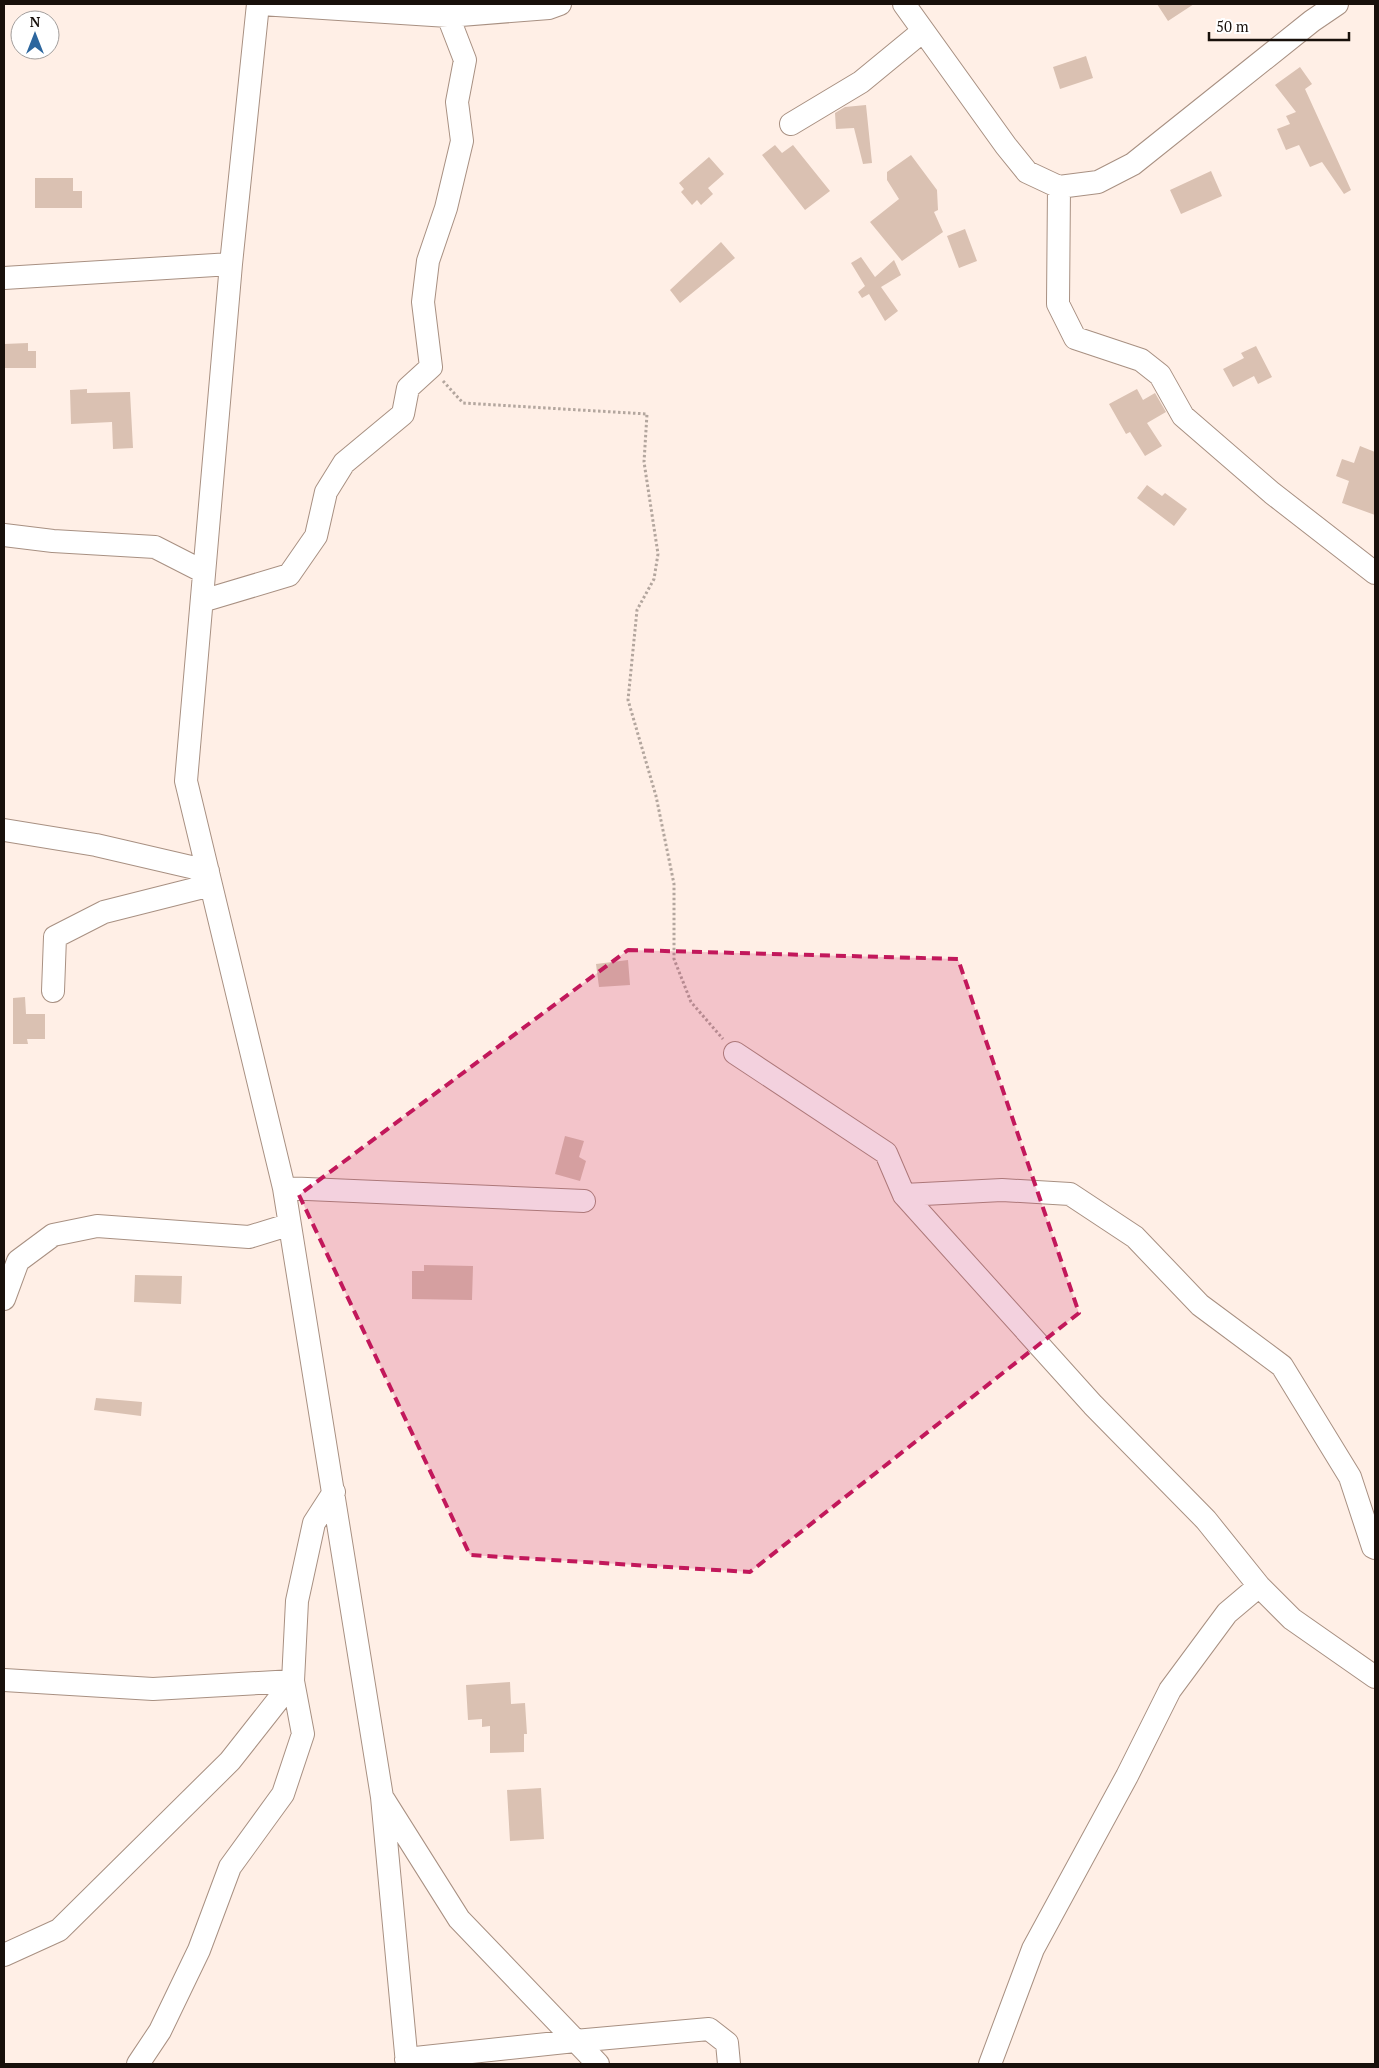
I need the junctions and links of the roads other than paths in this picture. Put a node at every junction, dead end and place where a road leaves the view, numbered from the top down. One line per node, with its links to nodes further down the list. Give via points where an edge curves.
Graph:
1 (259, 4): 5 (street); 9 (street)
2 (560, 4): 5 (street, via 549,8)
3 (904, 4): 6 (street)
4 (1337, 4): 8 (street, via 1133,164 1098,182)
5 (448, 16): 14 (street, via 465,60 457,102 462,141 446,208 428,261 423,302 431,367 408,388 403,414 344,464 326,492 316,536 289,576)
6 (923, 31): 7 (street, via 862,82); 8 (street, via 1027,172)
7 (791, 124)
8 (1059, 186): 13 (street, via 1058,304 1075,338 1141,360 1160,375 1183,416 1272,493)
9 (231, 264): 10 (street); 12 (street)
10 (4, 278)
11 (4, 535): 12 (street, via 155,547)
12 (204, 572): 14 (street)
13 (1375, 573)
14 (202, 601): 16 (street, via 186,781)
15 (4, 830): 16 (street, via 96,845)
16 (210, 878): 17 (street, via 104,912 56,937); 19 (street)
17 (53, 991)
18 (735, 1053): 20 (street, via 886,1153)
19 (284, 1188): 21 (street); 22 (street)
20 (904, 1195): 25 (street, via 1002,1190 1070,1194 1135,1237 1200,1305 1282,1366 1350,1477); 26 (street, via 1086,1398 1206,1520)
21 (584, 1201)
22 (288, 1225): 23 (street, via 250,1237 97,1226 53,1234 18,1261); 24 (street)
23 (4, 1299)
24 (334, 1492): 29 (street, via 314,1523 298,1592); 30 (street)
25 (1375, 1548)
26 (1259, 1586): 27 (street, via 1292,1619); 37 (street, via 1227,1613 1170,1690 1033,1949)
27 (1375, 1677)
28 (4, 1680): 29 (street, via 153,1689)
29 (292, 1681): 31 (street, via 230,1761 59,1930); 34 (street, via 303,1734 283,1794 230,1867 199,1950 160,2031)
30 (382, 1796): 32 (street, via 459,1919); 33 (street)
31 (4, 1955)
32 (575, 2041): 33 (street); 35 (street); 36 (street, via 709,2029 727,2043)
33 (406, 2061)
34 (138, 2064)
35 (598, 2064)
36 (729, 2064)
37 (990, 2064)

